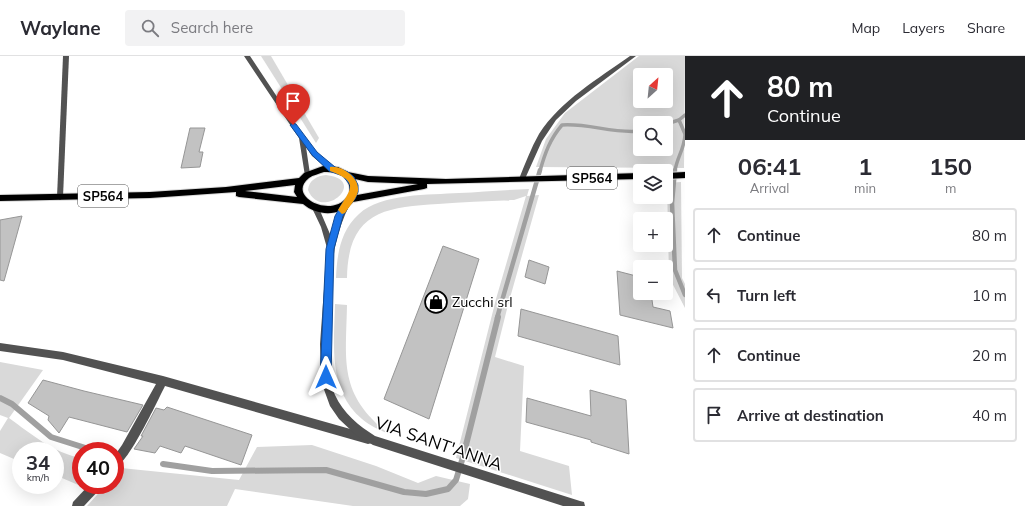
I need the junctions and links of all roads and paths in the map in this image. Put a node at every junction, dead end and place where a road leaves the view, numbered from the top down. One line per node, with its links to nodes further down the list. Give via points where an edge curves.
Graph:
1 (66, 56): 15 (street)
2 (247, 56): 4 (street)
3 (633, 56): 11 (street, via 576,98 552,120)
4 (301, 137): 5 (street, via 314,154); 6 (street)
5 (332, 169): 6 (main road, SP564); 7 (main road, SP564)
6 (307, 174): 12 (main road)
7 (346, 174): 13 (main road, SP564, via 368,179); 17 (main road, via 354,185 354,192)
8 (683, 175): 10 (main road)
9 (633, 176): 11 (main road, SP564)
10 (673, 176)
11 (522, 179): 13 (main road, SP564)
12 (301, 181): 14 (main road, SP564); 18 (main road, via 298,191)
13 (446, 182): 17 (main road, SP564)
14 (205, 192): 15 (main road, SP564); 18 (main road, SP564, via 266,196)
15 (60, 197): 16 (main road, SP564)
16 (0, 198)
17 (348, 201): 19 (main road, SP564, via 331,209); 20 (street, VIA SANT'ANNA, via 339,216)
18 (303, 202): 19 (main road, SP564)
19 (316, 208): 20 (street, VIA SANT'ANNA, via 326,231)
20 (330, 249): 23 (street, VIA SANT'ANNA, via 326,352 328,387 334,405 341,414 356,429)
21 (0, 347): 22 (street, via 63,356)
22 (163, 381): 23 (street); 24 (street)
23 (373, 440): 27 (street, VIA SANT'ANNA)
24 (124, 452)
25 (88, 494): 26 (street)
26 (77, 506)
27 (580, 506)

